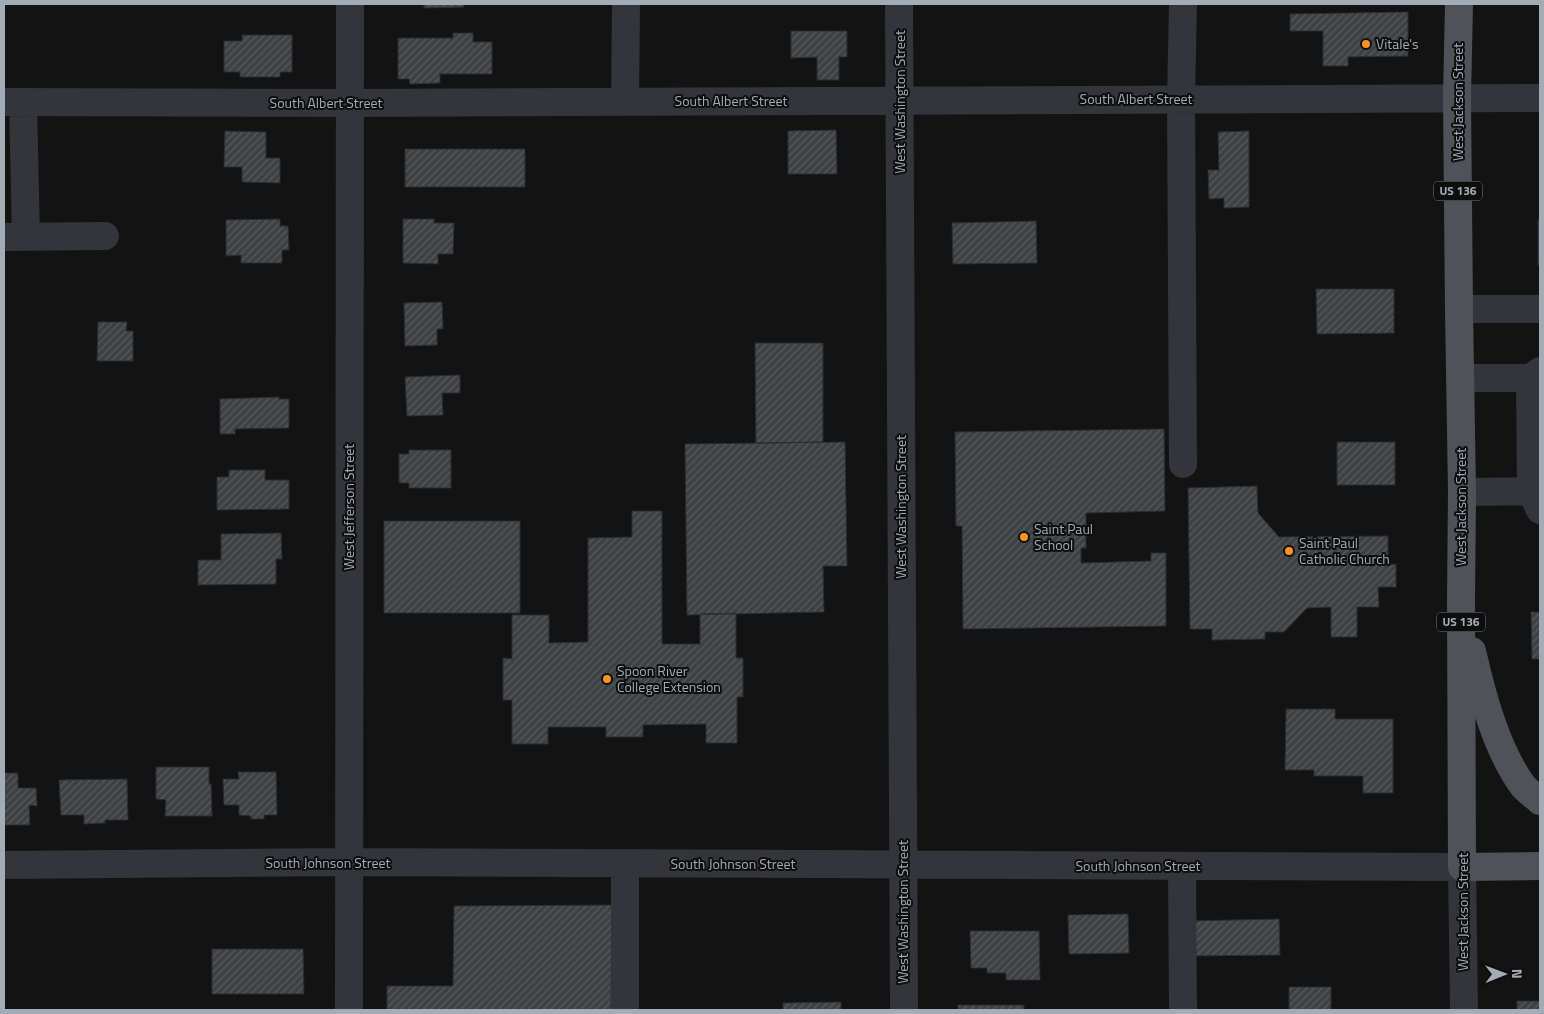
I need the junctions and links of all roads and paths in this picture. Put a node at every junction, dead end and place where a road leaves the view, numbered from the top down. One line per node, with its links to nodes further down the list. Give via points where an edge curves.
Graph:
1 (350, 4): 12 (street, West Jefferson Street)
2 (626, 4): 11 (street)
3 (899, 4): 9 (street, West Washington Street)
4 (1183, 4): 8 (street)
5 (1459, 4): 6 (main road, West Jackson Street / US 136)
6 (1457, 98): 7 (street, South Albert Street); 8 (street, South Albert Street); 15 (main road, West Jackson Street / US 136)
7 (1540, 98)
8 (1182, 99): 9 (street, South Albert Street); 19 (street)
9 (899, 100): 11 (street, South Albert Street); 27 (street, West Washington Street)
10 (14, 102): 12 (street, South Albert Street); 14 (street)
11 (624, 102): 12 (street, South Albert Street)
12 (350, 103): 24 (street, West Jefferson Street)
13 (105, 236): 14 (street)
14 (15, 237)
15 (1458, 309): 16 (street); 18 (main road, West Jackson Street / US 136)
16 (1540, 309)
17 (1537, 376): 18 (street); 21 (street)
18 (1460, 378): 20 (main road, West Jackson Street / US 136)
19 (1183, 464)
20 (1462, 492): 21 (street); 22 (main road, West Jackson Street / US 136)
21 (1537, 497)
22 (1461, 601): 23 (main road, via 1479,683 1499,744 1523,787); 30 (main road, West Jackson Street / US 136)
23 (1540, 801)
24 (349, 862): 25 (street, South Johnson Street); 26 (street, South Johnson Street); 31 (street, West Jefferson Street)
25 (625, 864): 27 (street, South Johnson Street); 32 (street)
26 (4, 865)
27 (903, 865): 28 (street, South Johnson Street); 33 (street, West Washington Street)
28 (1182, 866): 30 (street, South Johnson Street); 34 (street)
29 (1540, 866): 30 (main road)
30 (1462, 867): 35 (street, West Jackson Street)
31 (349, 1010)
32 (625, 1010)
33 (904, 1010)
34 (1182, 1010)
35 (1464, 1010)

